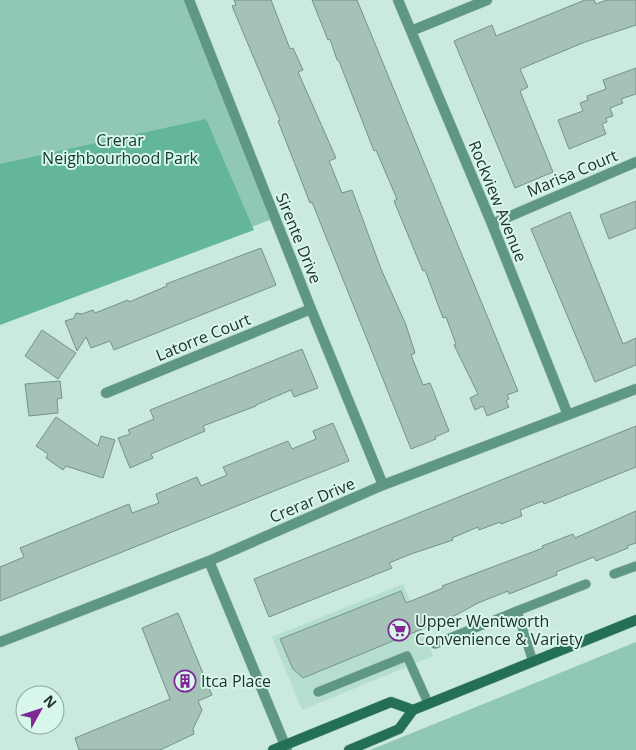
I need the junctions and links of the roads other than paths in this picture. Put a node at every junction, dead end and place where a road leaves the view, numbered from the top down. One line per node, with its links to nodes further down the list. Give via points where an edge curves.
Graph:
1 (189, 0): 7 (street, Sirente Drive)
2 (398, 0): 4 (street, Rockview Avenue)
3 (487, 0): 4 (street)
4 (411, 31): 6 (street, Rockview Avenue)
5 (636, 162): 6 (street, Marisa Court)
6 (492, 224): 10 (street, Rockview Avenue)
7 (311, 309): 9 (street, Latorre Court); 11 (street, Sirente Drive)
8 (636, 389): 10 (street, Crerar Drive)
9 (106, 393)
10 (568, 415): 11 (street, Crerar Drive)
11 (383, 485): 12 (street, Crerar Drive)
12 (209, 561): 18 (street, Crerar Drive); 24 (street)
13 (636, 566): 14 (lane)
14 (614, 574)
15 (586, 584): 16 (lane)
16 (517, 611): 19 (lane); 20 (lane)
17 (636, 620): 20 (main road)
18 (0, 642)
19 (435, 644)
20 (533, 662): 22 (main road)
21 (318, 692): 22 (lane, via 407,656)
22 (428, 703): 23 (main road)
23 (413, 710): 24 (main road, via 391,702); 26 (main road, via 399,729)
24 (286, 747): 25 (main road)
25 (273, 750)
26 (349, 750)

